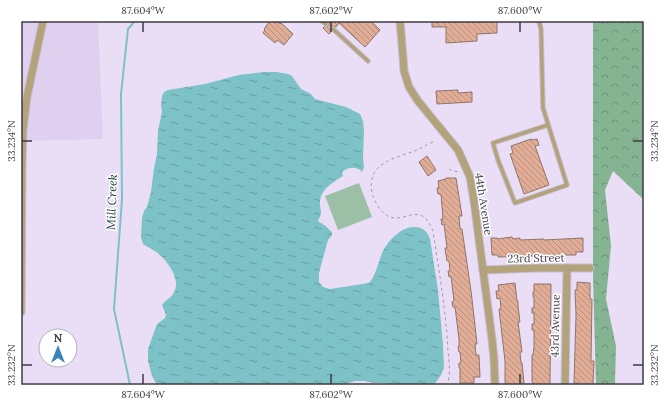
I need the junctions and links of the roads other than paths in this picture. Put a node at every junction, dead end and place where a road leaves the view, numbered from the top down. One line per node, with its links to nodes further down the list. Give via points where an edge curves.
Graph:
1 (43, 21): 12 (street, via 27,97 23,130)
2 (322, 21): 5 (lane)
3 (400, 21): 11 (street, 44th Avenue, via 404,71 409,87 458,150 470,176)
4 (539, 21): 8 (lane, via 543,108)
5 (326, 24)
6 (333, 29): 7 (lane)
7 (368, 60)
8 (548, 124): 8 (lane, via 567,185 515,203 493,143)
9 (566, 268): 10 (street, 23rd Street); 11 (street, 23rd Street); 14 (street, 43rd Avenue)
10 (590, 268)
11 (483, 270): 13 (street, 44th Avenue)
12 (21, 312)
13 (495, 385)
14 (565, 385)

